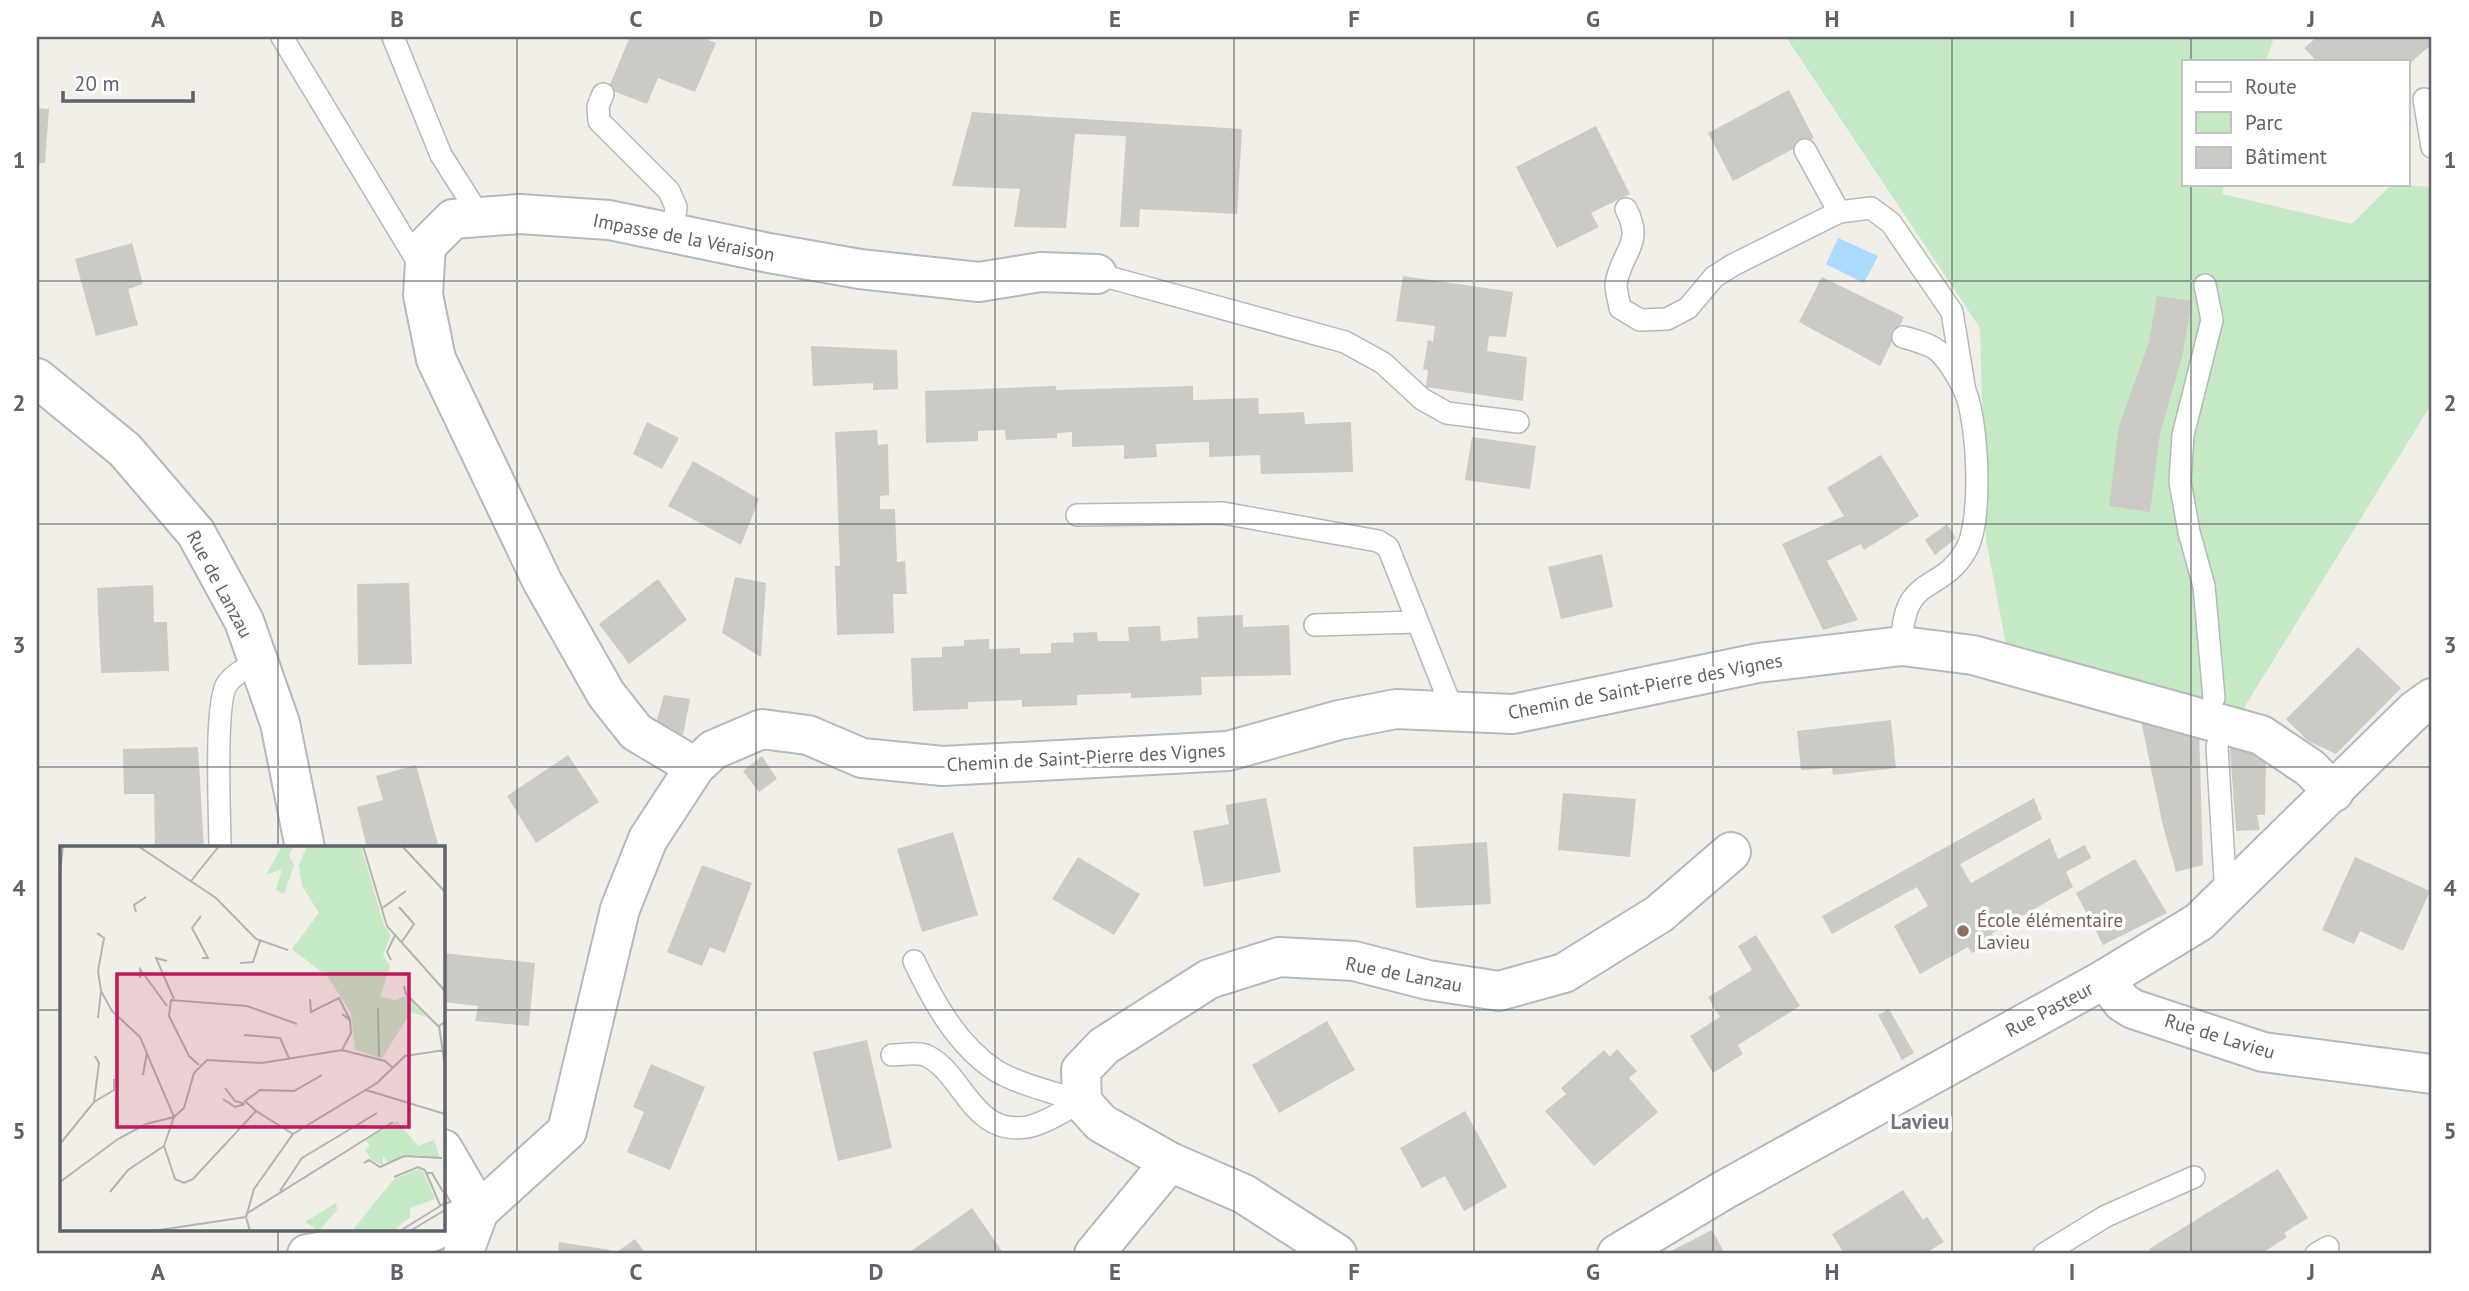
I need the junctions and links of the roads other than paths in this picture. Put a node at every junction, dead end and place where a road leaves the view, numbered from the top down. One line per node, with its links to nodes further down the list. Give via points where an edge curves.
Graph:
1 (282, 37): 11 (lane)
2 (393, 37): 9 (lane, via 441,155)
3 (603, 94): 10 (lane, via 599,121 669,191 676,206)
4 (2424, 99): 5 (lane)
5 (2432, 147)
6 (1805, 150): 8 (lane)
7 (1626, 209): 8 (lane, via 1635,226 1633,242 1616,285 1620,308 1640,320 1667,319 1688,308 1714,277)
8 (1839, 212): 16 (lane, via 1871,208 1891,223 1952,312)
9 (479, 215): 10 (street, Impasse de la Véraison, via 609,219); 11 (street, Impasse de la Véraison, via 453,219 426,246)
10 (673, 231): 12 (street, Impasse de la Véraison, via 847,267 979,282 1041,272)
11 (424, 272): 27 (street, Impasse de la Véraison, via 423,295 436,359 542,581 606,694 636,732)
12 (1097, 274): 17 (lane, via 1345,342 1383,363 1422,399 1447,413)
13 (2205, 285): 23 (lane, via 2212,320 2183,435 2180,482 2204,586)
14 (1903, 337): 16 (lane, via 1937,349)
15 (37, 377): 22 (street, Rue de Lanzau, via 125,450 196,533 244,621)
16 (1965, 392): 21 (lane, via 1976,453 1974,529 1956,562 1913,596 1902,618)
17 (1518, 422)
18 (1077, 515): 19 (lane, via 1223,513 1378,541 1388,547)
19 (1417, 622): 20 (lane); 25 (lane)
20 (1315, 625)
21 (1902, 646): 25 (street, Chemin de Saint-Pierre des Vignes, via 1758,663 1513,714); 28 (street, Chemin de Saint-Pierre des Vignes, via 1973,655 2261,735 2310,768)
22 (258, 662): 29 (lane, via 235,675 225,687 219,750); 30 (street, Rue de Lanzau, via 279,723)
23 (2214, 698)
24 (2432, 698): 28 (street, Rue Pasteur)
25 (1453, 711): 27 (street, Chemin de Saint-Pierre des Vignes, via 1396,709 1228,751 943,766 862,758 808,735 762,729 713,750)
26 (2217, 746): 32 (lane)
27 (695, 767): 41 (street, Chemin de Saint-Pierre des Vignes, via 648,839 621,909 567,1131)
28 (2334, 792): 32 (street, Rue Pasteur)
29 (220, 846)
30 (305, 846)
31 (1731, 852): 37 (street, Rue de Lanzau, via 1659,914 1564,973 1499,991 1428,980 1354,961 1279,957 1209,979 1104,1046 1081,1070)
32 (2226, 896): 34 (street, Rue Pasteur, via 2199,922)
33 (914, 961): 37 (lane, via 949,1023 996,1071)
34 (2105, 979): 36 (street, Rue de Lavieu, via 2133,1009 2263,1052); 48 (street, Rue Pasteur)
35 (892, 1055): 37 (lane, via 922,1054 939,1063 971,1106 999,1124 1027,1127)
36 (2432, 1074)
37 (1082, 1102): 39 (street, via 1101,1123)
38 (444, 1151): 41 (street)
39 (1170, 1162): 46 (street); 47 (street, via 1244,1194)
40 (2194, 1177): 49 (lane, via 2106,1216)
41 (479, 1211): 42 (street, Chemin de Saint-Pierre des Vignes); 45 (street)
42 (444, 1227)
43 (431, 1232): 44 (street)
44 (307, 1254)
45 (464, 1254)
46 (1094, 1254)
47 (1337, 1254)
48 (1617, 1254)
49 (2044, 1254)

